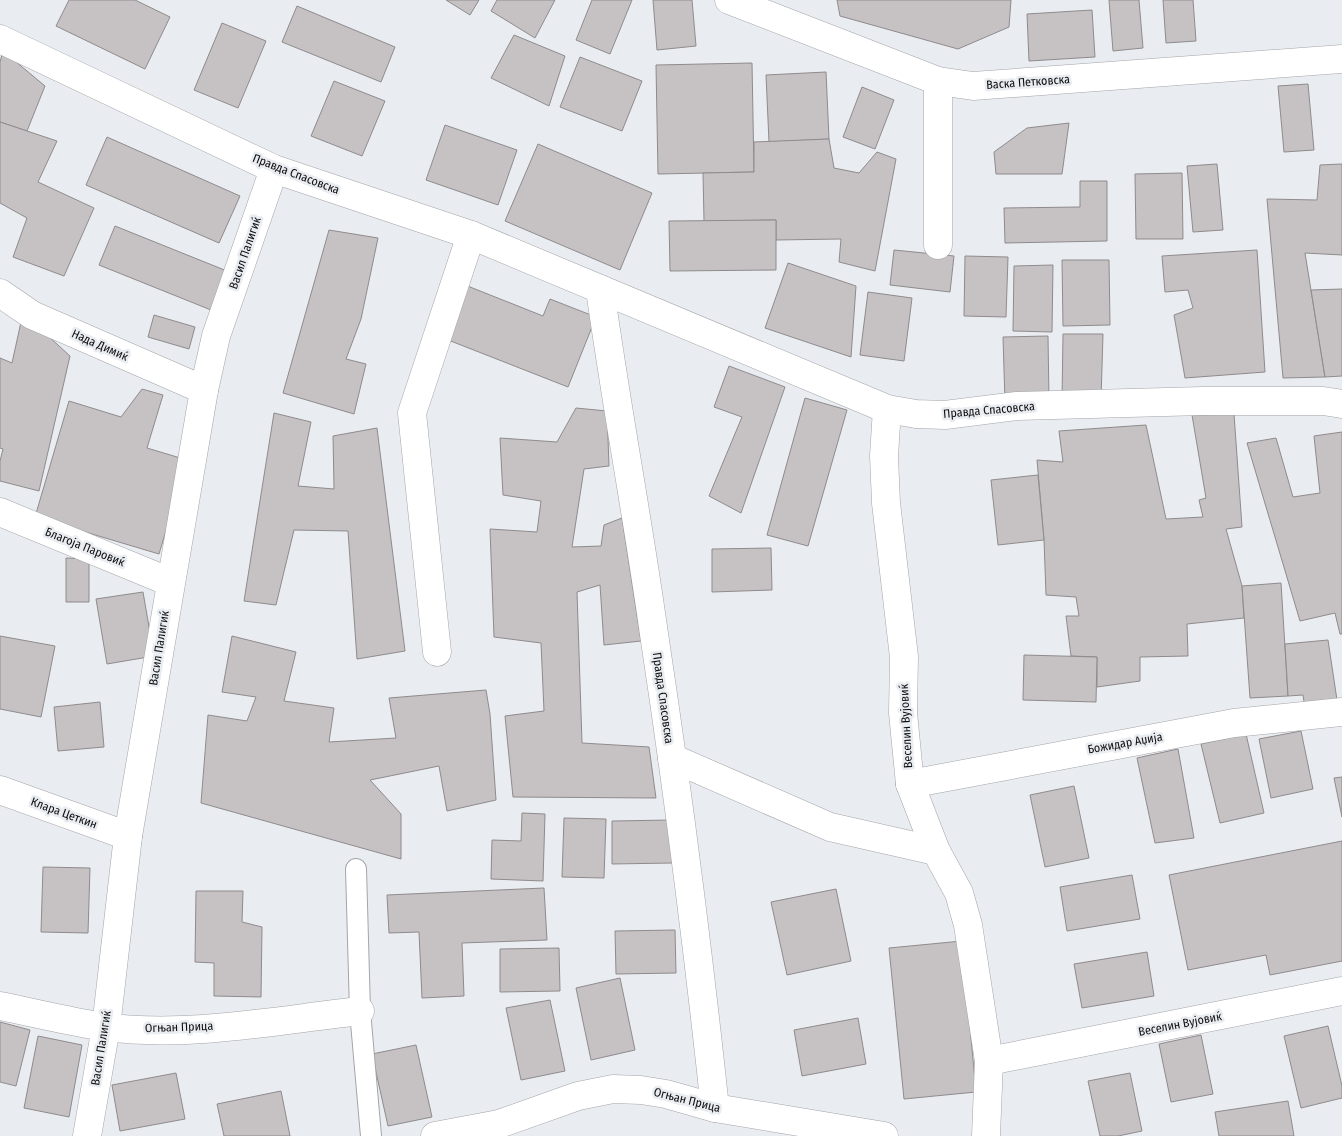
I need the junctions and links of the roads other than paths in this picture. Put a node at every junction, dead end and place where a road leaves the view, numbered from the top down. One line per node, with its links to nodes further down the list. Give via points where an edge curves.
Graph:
1 (729, 0): 4 (street, Васка Петковска)
2 (0, 39): 5 (street, Правда Спасовска)
3 (1342, 59): 4 (street, Васка Петковска, via 973,86)
4 (938, 81): 7 (street)
5 (274, 168): 6 (street, Правда Спасовска); 10 (street, Васил Палигиќ, via 216,336)
6 (471, 235): 8 (street, Правда Спасовска); 15 (street, via 412,413)
7 (938, 245)
8 (600, 289): 12 (street, Правда Спасовска); 17 (street, Правда Спасовска)
9 (0, 293): 10 (street, Нада Димиќ, via 32,315)
10 (204, 390): 14 (street, Васил Палигиќ)
11 (1342, 404): 12 (street, Правда Спасовска, via 1203,401 1018,406 945,415)
12 (887, 408): 18 (street, Веселин Вујовиќ, via 886,503 904,657 904,722)
13 (0, 512): 14 (street, Благоја Паровиќ)
14 (170, 582): 20 (street, Васил Палигиќ)
15 (437, 652)
16 (1342, 712): 18 (street, Божидар Аџија, via 1234,723)
17 (672, 758): 21 (street, via 830,827); 28 (street, Правда Спасовска, via 696,929)
18 (910, 784): 21 (street, Веселин Вујовиќ)
19 (0, 790): 20 (street, Клара Цеткин)
20 (128, 836): 26 (street, Васил Палигиќ)
21 (936, 851): 27 (street, Веселин Вујовиќ, via 959,893 968,925)
22 (356, 869): 25 (lane)
23 (1342, 992): 27 (street, Веселин Вујовиќ)
24 (0, 1006): 26 (street, Огњан Прица)
25 (360, 1010): 26 (street, Огњан Прица, via 175,1029); 30 (lane)
26 (106, 1027): 29 (street, Васил Палигиќ)
27 (989, 1061): 33 (street, Веселин Вујовиќ)
28 (715, 1108): 31 (street, Огњан Прица, via 666,1094 613,1089 578,1096 499,1124); 32 (street, Огњан Прица)
29 (87, 1136)
30 (371, 1136)
31 (435, 1136)
32 (884, 1136)
33 (986, 1136)

